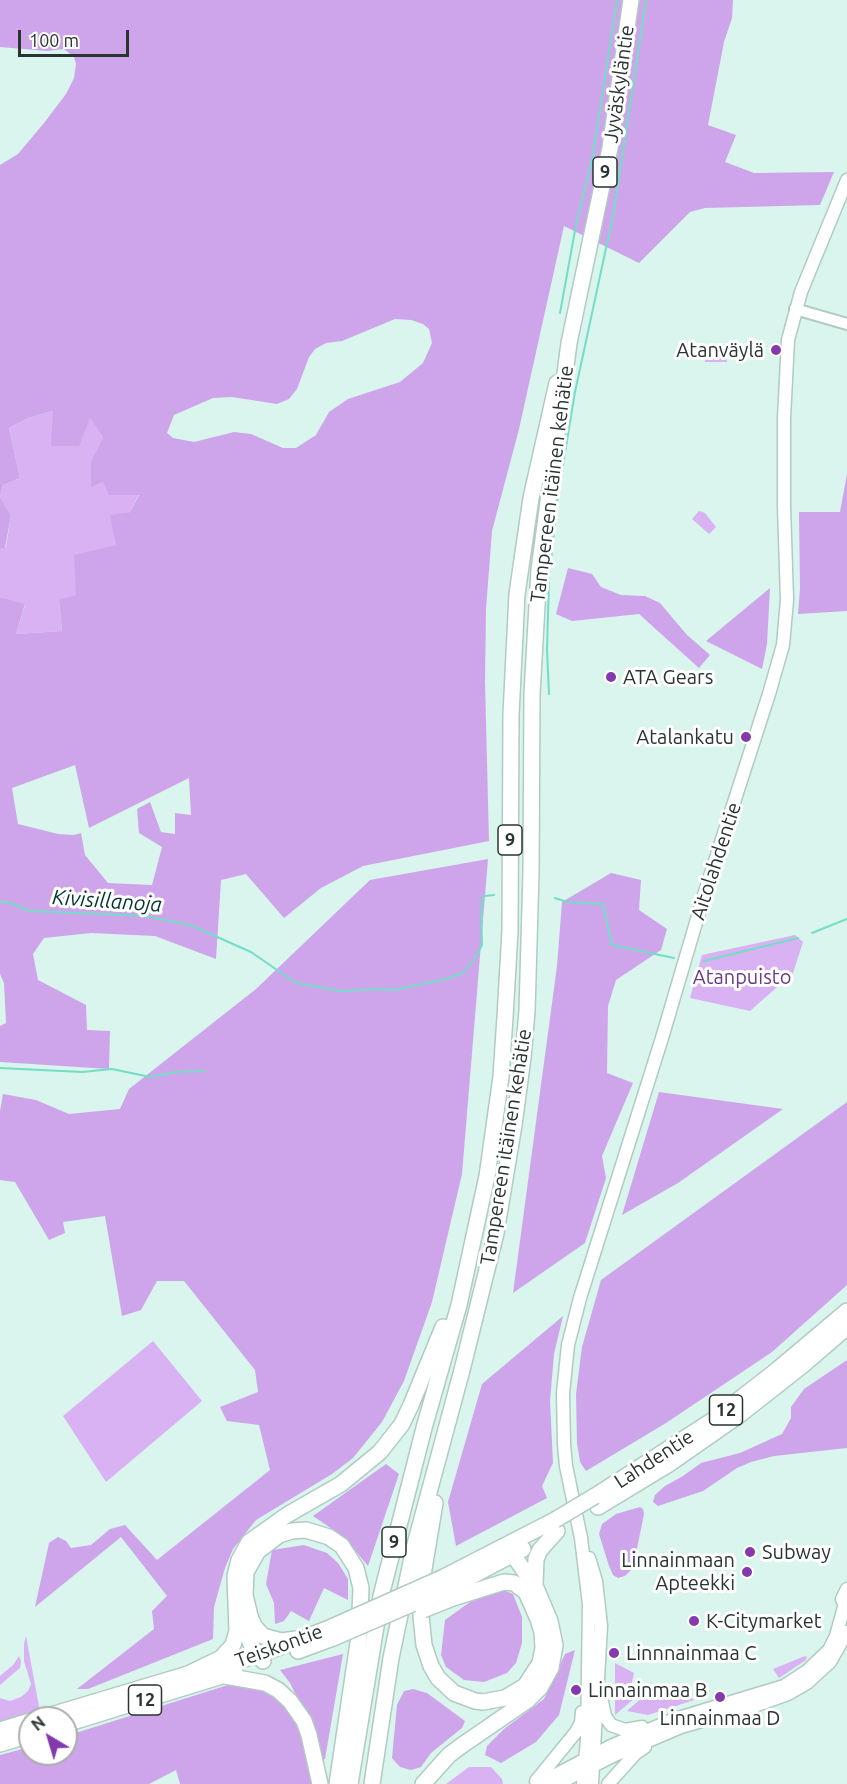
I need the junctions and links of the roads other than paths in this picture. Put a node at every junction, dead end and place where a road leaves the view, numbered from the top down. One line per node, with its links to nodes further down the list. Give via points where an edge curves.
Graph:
1 (631, 0): 5 (highway, Jyväskyläntie / 9, via 610,148)
2 (847, 180): 3 (main road, Aitolahdentie)
3 (795, 309): 4 (street); 12 (main road, Aitolahdentie, via 784,388 788,600 783,645 568,1345 563,1394 564,1444)
4 (847, 324)
5 (569, 343): 6 (highway, Tampereen itäinen kehätie / 9, via 550,409 520,569 513,669 510,931 501,1077 487,1176); 9 (highway, Tampereen itäinen kehätie / 9, via 539,570 532,694 529,968 523,1057 496,1233)
6 (459, 1305): 17 (highway, via 445,1323 402,1424 380,1452 341,1484 249,1542 235,1576); 37 (highway, Tampereen itäinen kehätie / 9, via 381,1596)
7 (847, 1311): 10 (highway, Lahdentie / 12, via 713,1420)
8 (847, 1327): 10 (highway, Lahdentie / 12, via 742,1413 669,1464)
9 (445, 1431): 16 (highway, via 422,1581 421,1616 431,1666 454,1693 475,1701 493,1701 515,1694 534,1675 543,1648); 38 (highway, Tampereen itäinen kehätie / 9, via 414,1548)
10 (597, 1502): 11 (highway, Lahdentie / 12)
11 (556, 1526): 13 (highway, Lahdentie / 12); 16 (highway, via 536,1559)
12 (581, 1538): 25 (main road, Aitolahdentie, via 600,1604); 26 (main road, Aitolahdentie, via 589,1604)
13 (510, 1553): 14 (highway, Teiskontie / 12); 16 (highway)
14 (448, 1588): 16 (highway, via 504,1582); 20 (highway, Teiskontie / 12, bridge)
15 (847, 1589): 18 (main road, via 843,1596)
16 (531, 1590): 39 (highway, via 550,1621 555,1645 546,1680 521,1706 449,1755)
17 (236, 1605): 22 (highway); 23 (highway, via 233,1645 220,1658)
18 (845, 1609): 29 (main road, via 829,1650 807,1671 784,1686 721,1704)
19 (847, 1632): 29 (main road, via 831,1662 807,1683 775,1699)
20 (332, 1637): 21 (highway, Teiskontie / 12); 22 (highway, Teiskontie / 12, via 293,1653)
21 (304, 1638): 22 (highway, Teiskontie / 12); 36 (highway, via 281,1641 263,1636 254,1626 245,1594 246,1572 258,1551 279,1535 306,1530 342,1546 356,1568 361,1588 359,1636)
22 (261, 1659): 23 (highway, Teiskontie / 12); 24 (highway, Teiskontie / 12)
23 (188, 1674): 27 (highway, Teiskontie / 12)
24 (225, 1676): 28 (highway, Teiskontie / 12); 35 (highway, via 265,1683 290,1701 309,1735)
25 (599, 1682): 29 (main road, via 604,1716 611,1725 632,1730 649,1724); 34 (main road, Aitolahdentie)
26 (588, 1691): 34 (main road, Aitolahdentie); 40 (main road, via 576,1732)
27 (78, 1707)
28 (78, 1720)
29 (677, 1724): 34 (main road); 45 (main road, via 636,1753)
30 (18, 1725): 31 (highway)
31 (0, 1730)
32 (18, 1739): 33 (highway)
33 (0, 1744)
34 (589, 1762): 41 (main road); 42 (main road); 43 (main road, Aitolahdentie); 44 (main road, Aitolahdentie)
35 (320, 1784)
36 (337, 1784)
37 (350, 1784)
38 (372, 1784)
39 (423, 1784)
40 (533, 1784)
41 (538, 1784)
42 (557, 1784)
43 (583, 1784)
44 (592, 1784)
45 (608, 1784)

